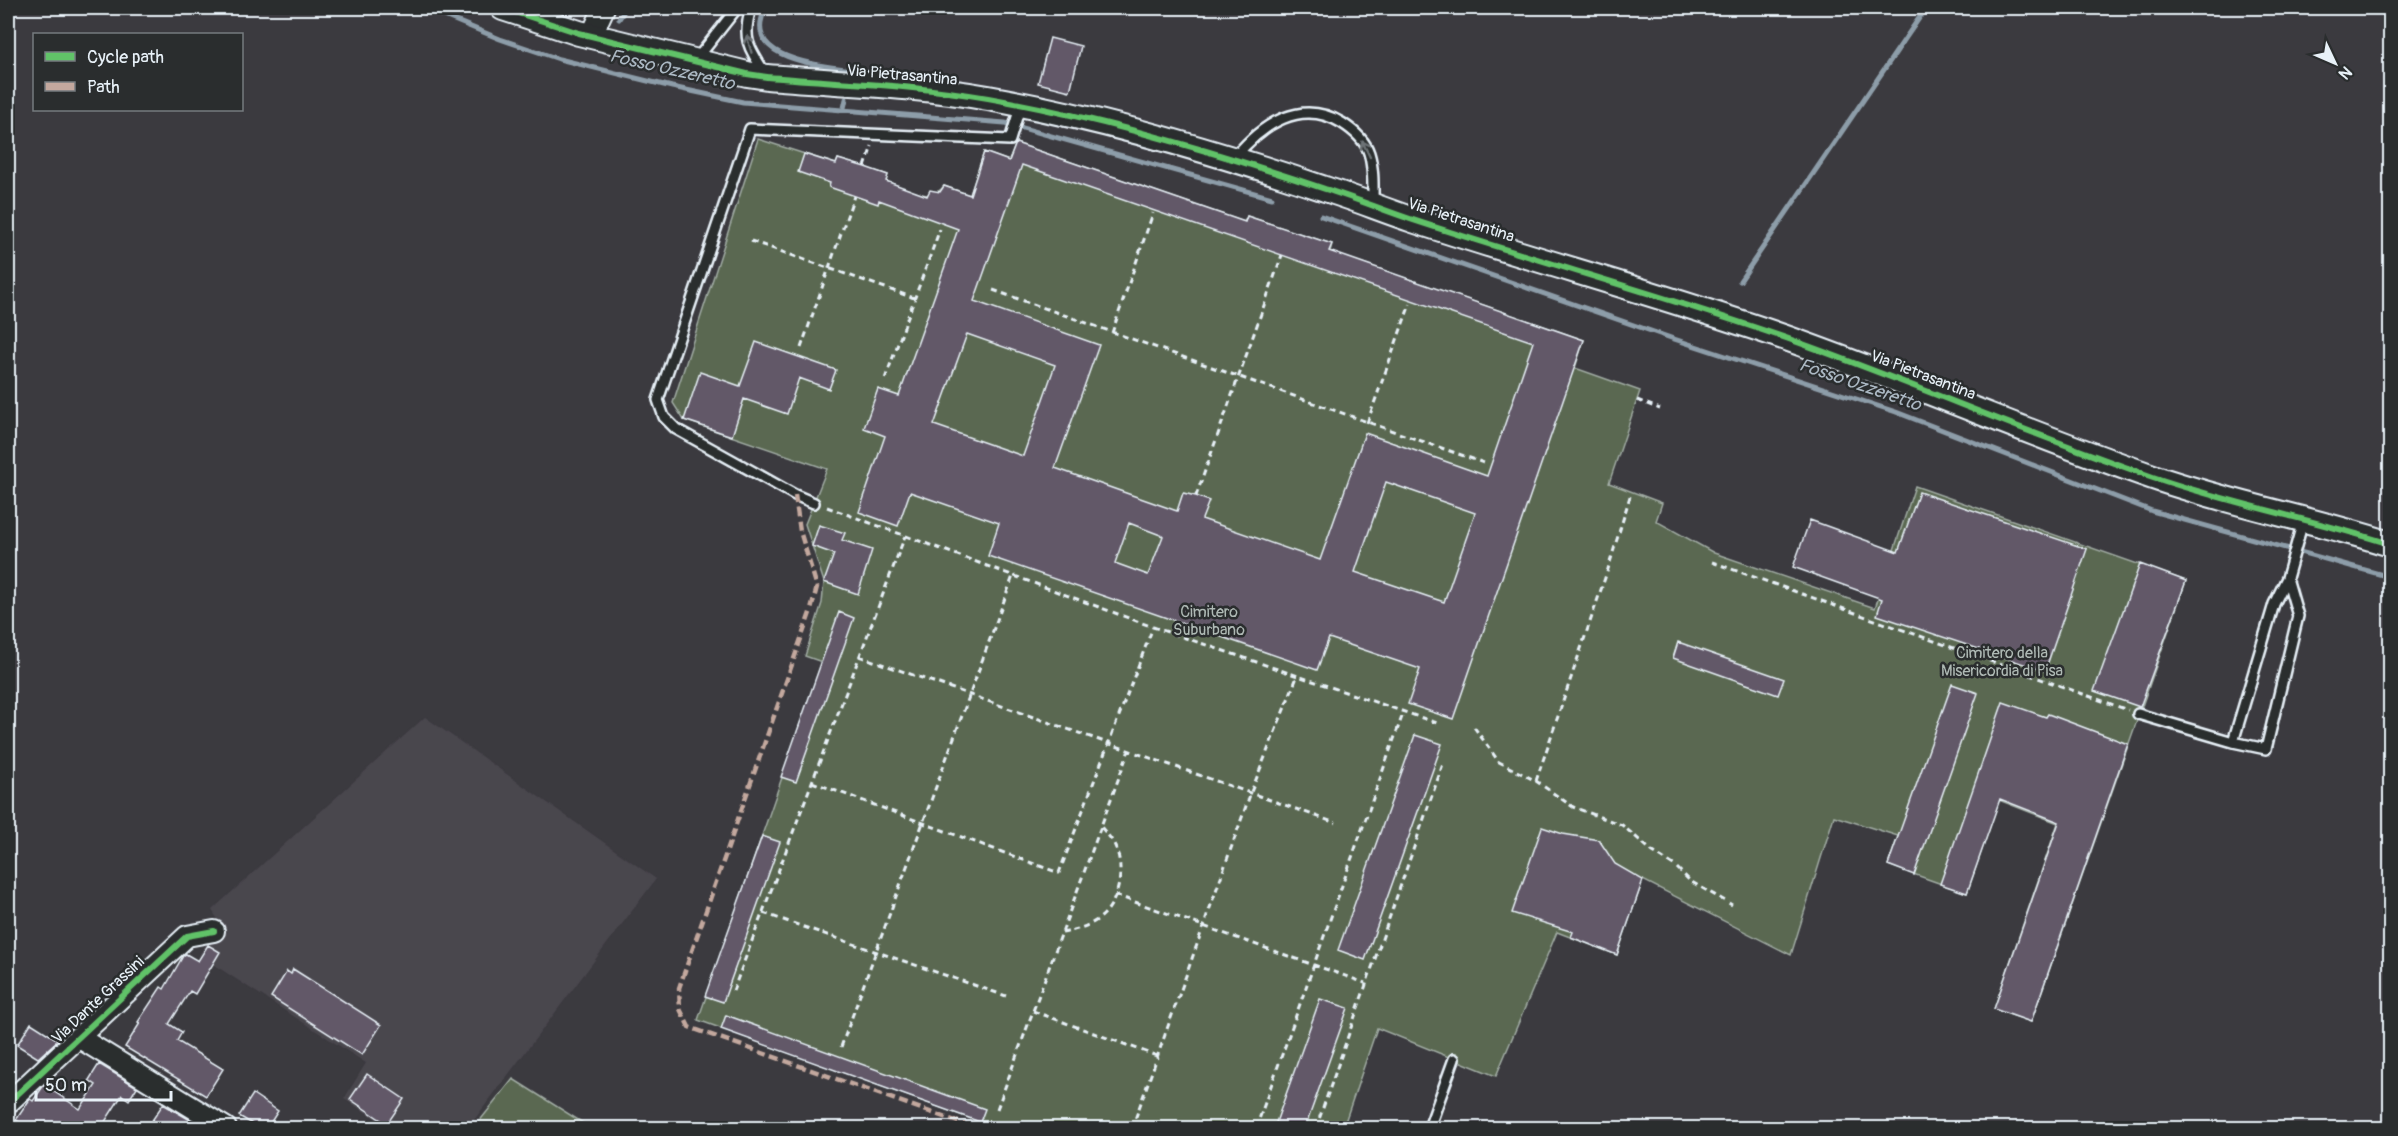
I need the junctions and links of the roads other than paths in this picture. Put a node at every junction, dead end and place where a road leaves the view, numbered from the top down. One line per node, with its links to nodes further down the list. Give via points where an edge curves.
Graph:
1 (503, 8): 5 (street, Via Pietrasantina)
2 (604, 8): 5 (street)
3 (737, 8): 6 (lane)
4 (751, 8): 7 (lane, one-way to 4, via 747,40 745,27)
5 (591, 36): 6 (street, Via Pietrasantina)
6 (694, 62): 7 (street, Via Pietrasantina)
7 (767, 78): 8 (street, Via Pietrasantina, via 930,90)
8 (1019, 110): 9 (street, Via Pietrasantina, via 1168,141); 11 (lane, via 1010,140 750,129 658,400 664,417 676,429)
9 (1233, 160): 10 (street, Via Pietrasantina); 10 (lane, one-way to 9, via 1369,152 1356,133 1332,117 1306,112 1284,116 1252,138)
10 (1373, 206): 12 (street, Via Pietrasantina, via 1865,366 2081,451)
11 (814, 503)
12 (2301, 528): 13 (street, Via Pietrasantina); 14 (lane)
13 (2391, 544)
14 (2287, 578): 16 (lane, via 2274,604); 16 (lane, via 2298,616 2266,749)
15 (2138, 714): 16 (lane)
16 (2233, 742)
17 (214, 931): 18 (street, Via Dante Grassini, via 187,936)
18 (78, 1037): 20 (street, Via Dante Grassini); 21 (street)
19 (1455, 1059): 22 (lane)
20 (8, 1103)
21 (226, 1128)
22 (1429, 1128)

